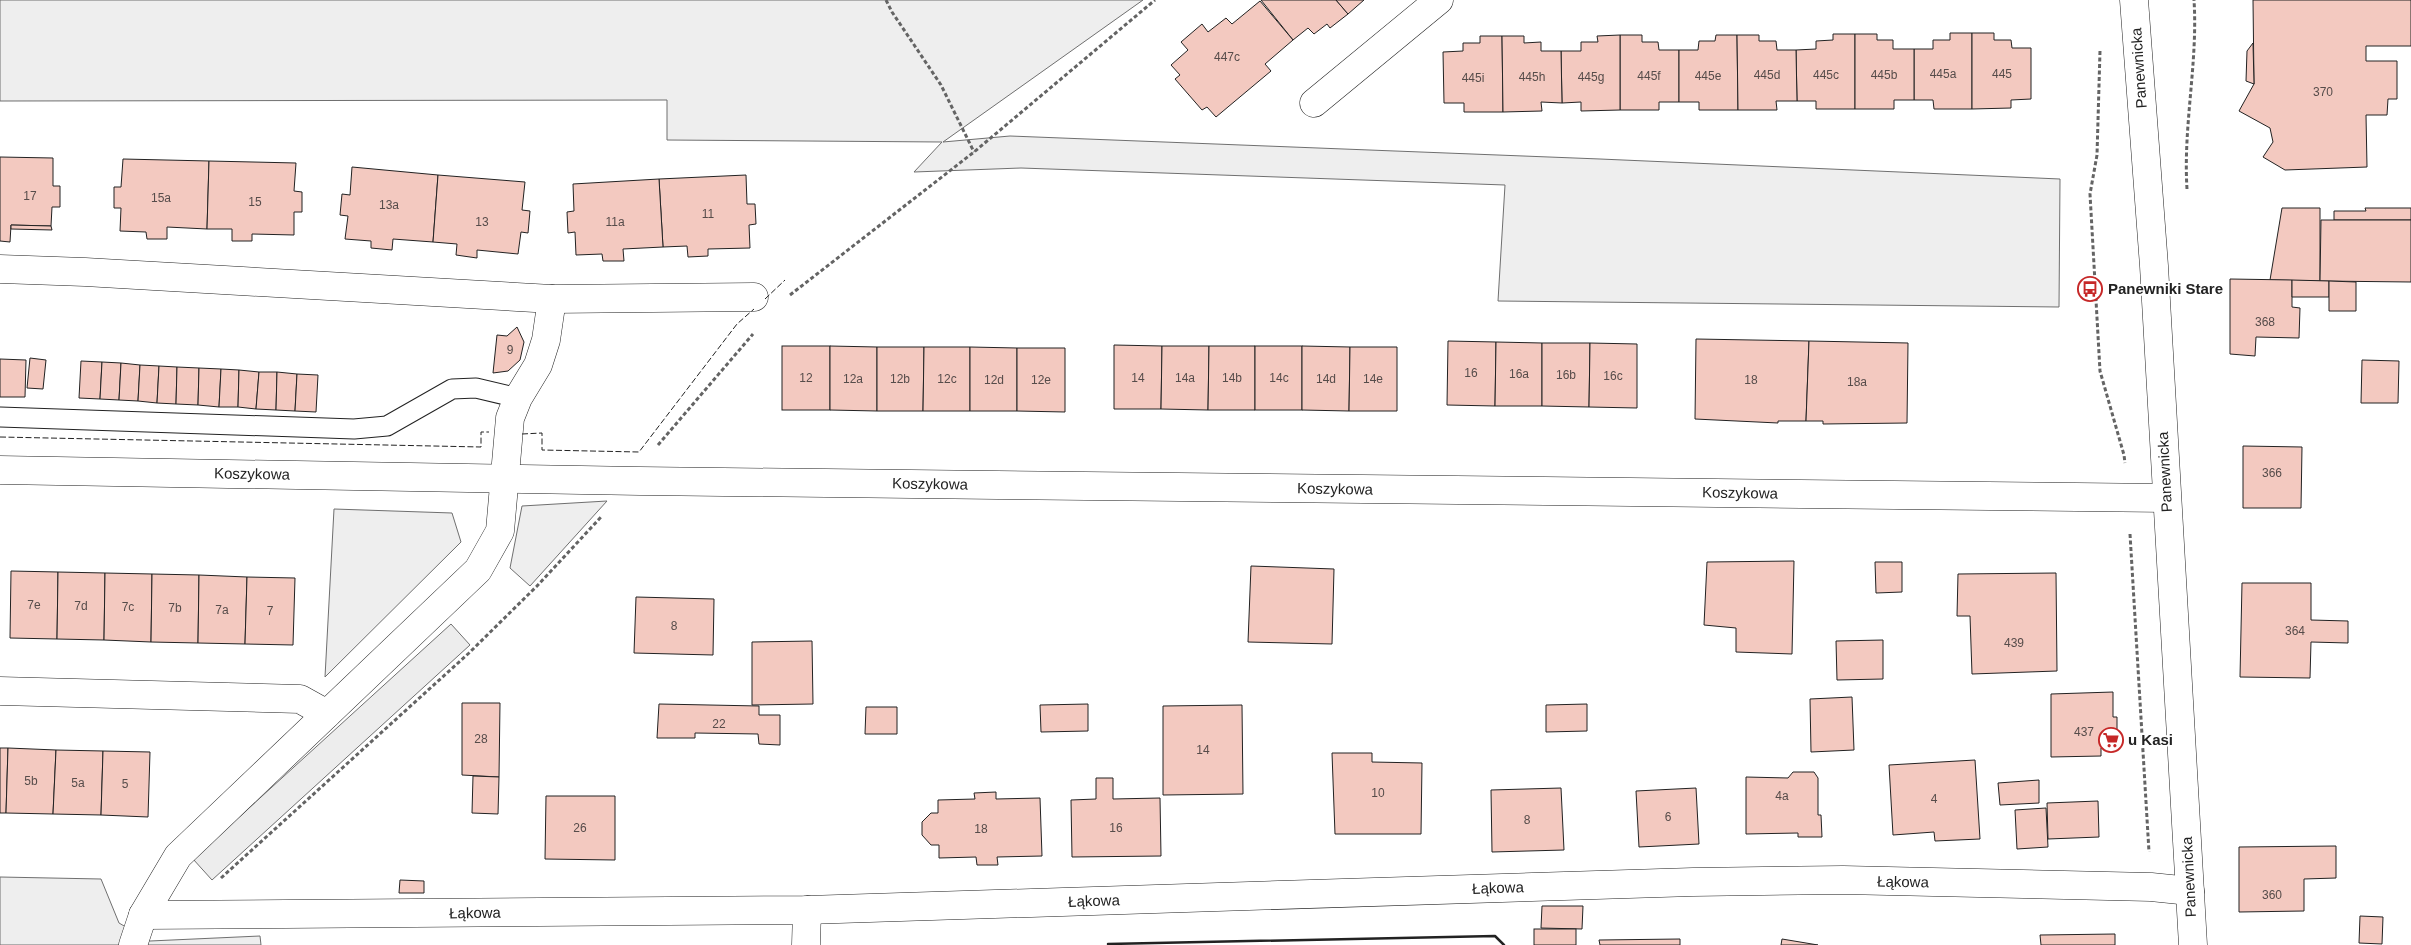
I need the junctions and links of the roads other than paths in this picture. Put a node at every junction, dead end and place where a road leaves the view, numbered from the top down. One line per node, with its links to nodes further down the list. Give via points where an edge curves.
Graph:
1 (1439, 0): 3 (street)
2 (2134, 0): 11 (street, Panewnicka, via 2154,266)
3 (1314, 102)
4 (0, 269): 6 (street)
5 (754, 297): 6 (street)
6 (552, 299): 7 (street, via 546,340 538,365)
7 (518, 398): 8 (lane, via 476,388 452,389 387,426 354,429); 10 (street, via 510,418)
8 (0, 417)
9 (0, 470): 10 (street, Koszykowa)
10 (505, 479): 11 (street, Koszykowa); 13 (street, via 500,531 478,570)
11 (2166, 498): 14 (street, Panewnicka)
12 (0, 691): 13 (street, via 300,700)
13 (327, 714): 16 (street, via 178,856)
14 (2190, 891): 15 (street, Łąkowa, via 1843,880 1693,882); 19 (street, Panewnicka)
15 (806, 910): 16 (street, Łąkowa); 18 (street)
16 (143, 915): 17 (street)
17 (133, 945)
18 (806, 945)
19 (2192, 945)

